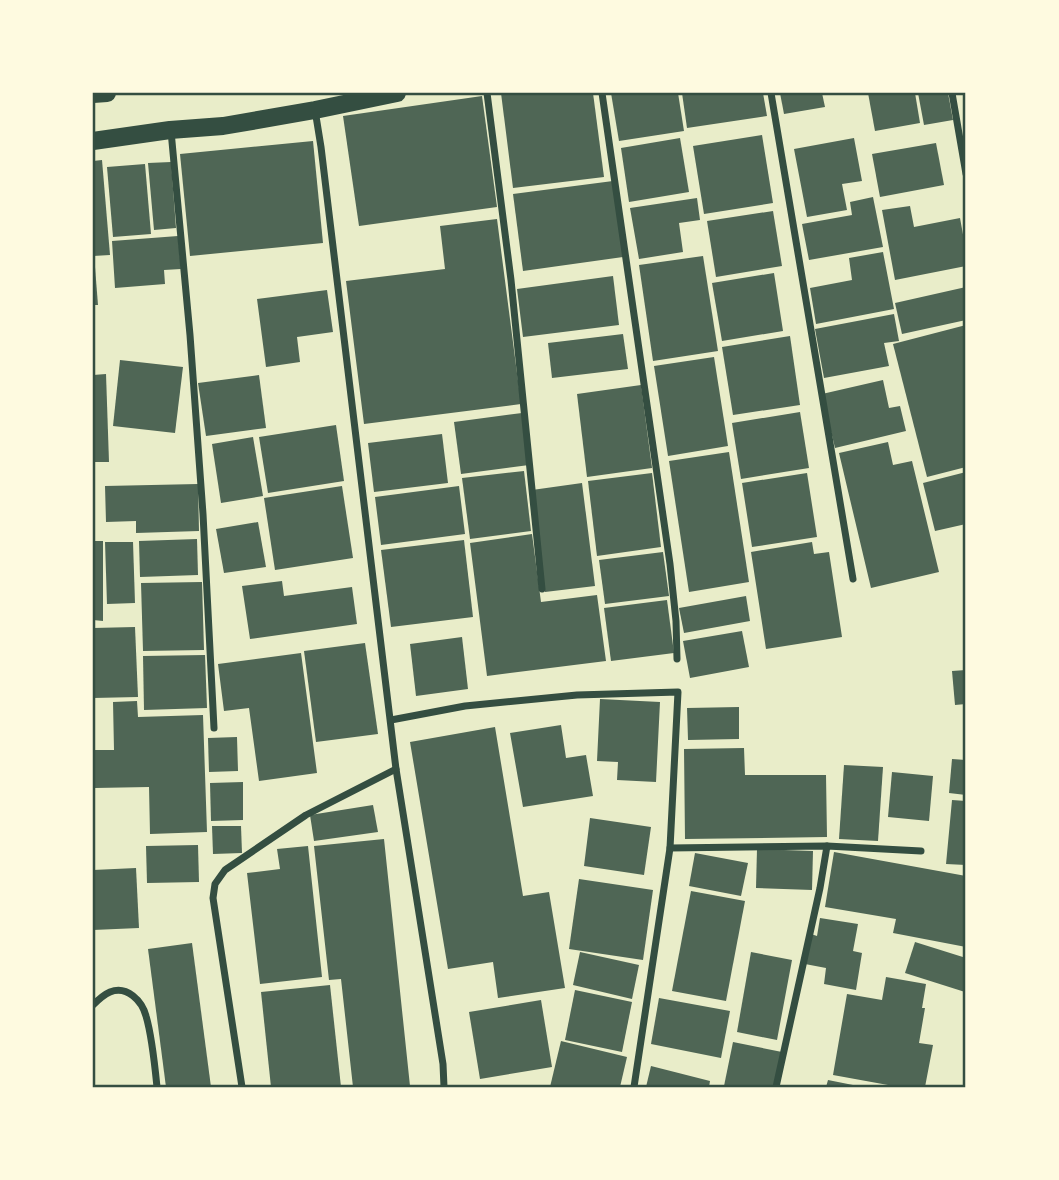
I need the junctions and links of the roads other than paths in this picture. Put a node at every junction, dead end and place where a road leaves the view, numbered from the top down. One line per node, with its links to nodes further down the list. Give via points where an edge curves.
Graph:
1 (107, 93): 7 (main road)
2 (397, 93): 8 (main road)
3 (487, 93): 13 (street)
4 (602, 93): 14 (street, via 670,564)
5 (771, 93): 12 (street)
6 (952, 93): 11 (street)
7 (93, 94)
8 (315, 110): 9 (main road); 15 (street)
9 (170, 130): 10 (main road); 16 (street, via 190,335)
10 (93, 141)
11 (966, 174)
12 (853, 579)
13 (542, 589)
14 (677, 659)
15 (391, 720): 17 (street); 19 (street, via 465,706 577,695 678,692)
16 (214, 728)
17 (396, 769): 23 (street, via 306,815 225,870 215,884 213,898); 24 (street)
18 (827, 846): 19 (street); 20 (street); 26 (street)
19 (670, 848): 25 (street)
20 (921, 851)
21 (93, 1005): 22 (street, via 118,990 137,1000 146,1017)
22 (157, 1087)
23 (242, 1087)
24 (443, 1087)
25 (634, 1087)
26 (776, 1087)

